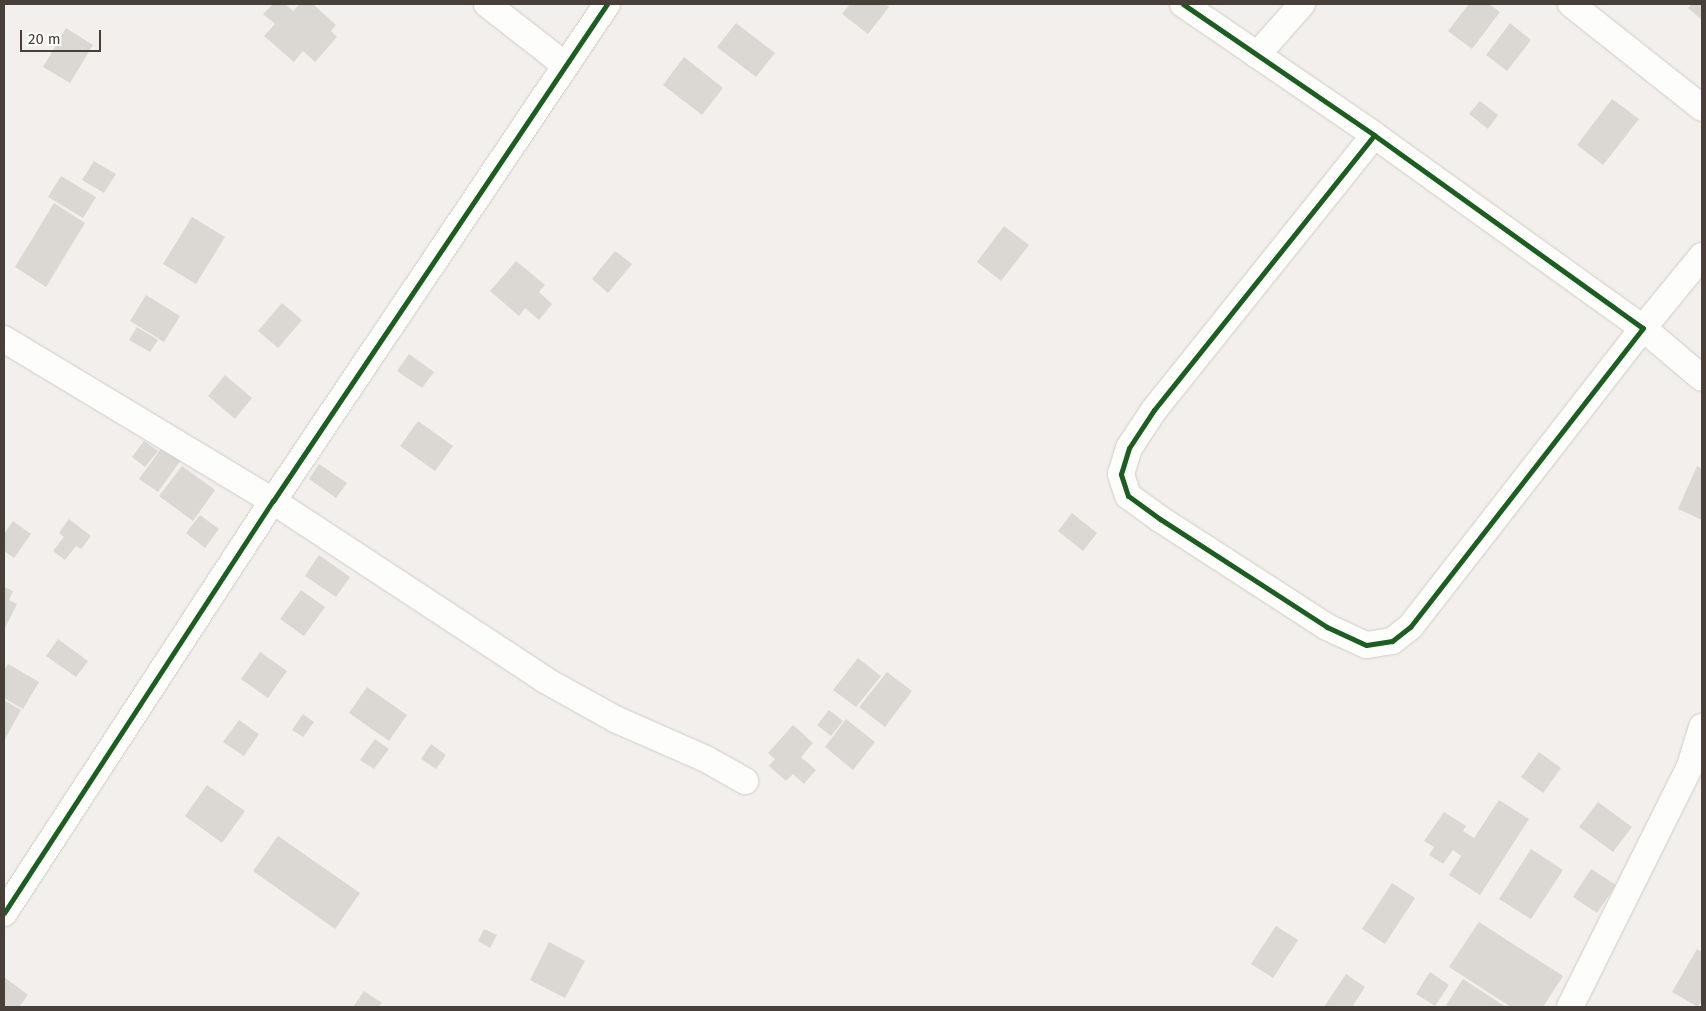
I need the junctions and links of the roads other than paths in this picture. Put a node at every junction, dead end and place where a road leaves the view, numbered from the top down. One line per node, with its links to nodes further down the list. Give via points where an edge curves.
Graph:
1 (487, 4): 7 (street)
2 (606, 4): 7 (street)
3 (1183, 4): 6 (street)
4 (1302, 4): 6 (street)
5 (1572, 4): 8 (street)
6 (1257, 55): 9 (street)
7 (564, 65): 14 (street)
8 (1702, 108)
9 (1374, 135): 11 (street); 11 (street, via 1154,410 1129,448 1121,474 1128,496 1160,519 1327,627 1366,645 1392,641 1410,627)
10 (1702, 256): 11 (street)
11 (1643, 328): 13 (street)
12 (4, 339): 14 (street)
13 (1702, 378)
14 (273, 501): 16 (street, via 544,680 615,719 706,759); 17 (street)
15 (1702, 727): 18 (street, via 1690,766)
16 (745, 781)
17 (4, 913)
18 (1570, 1007)

